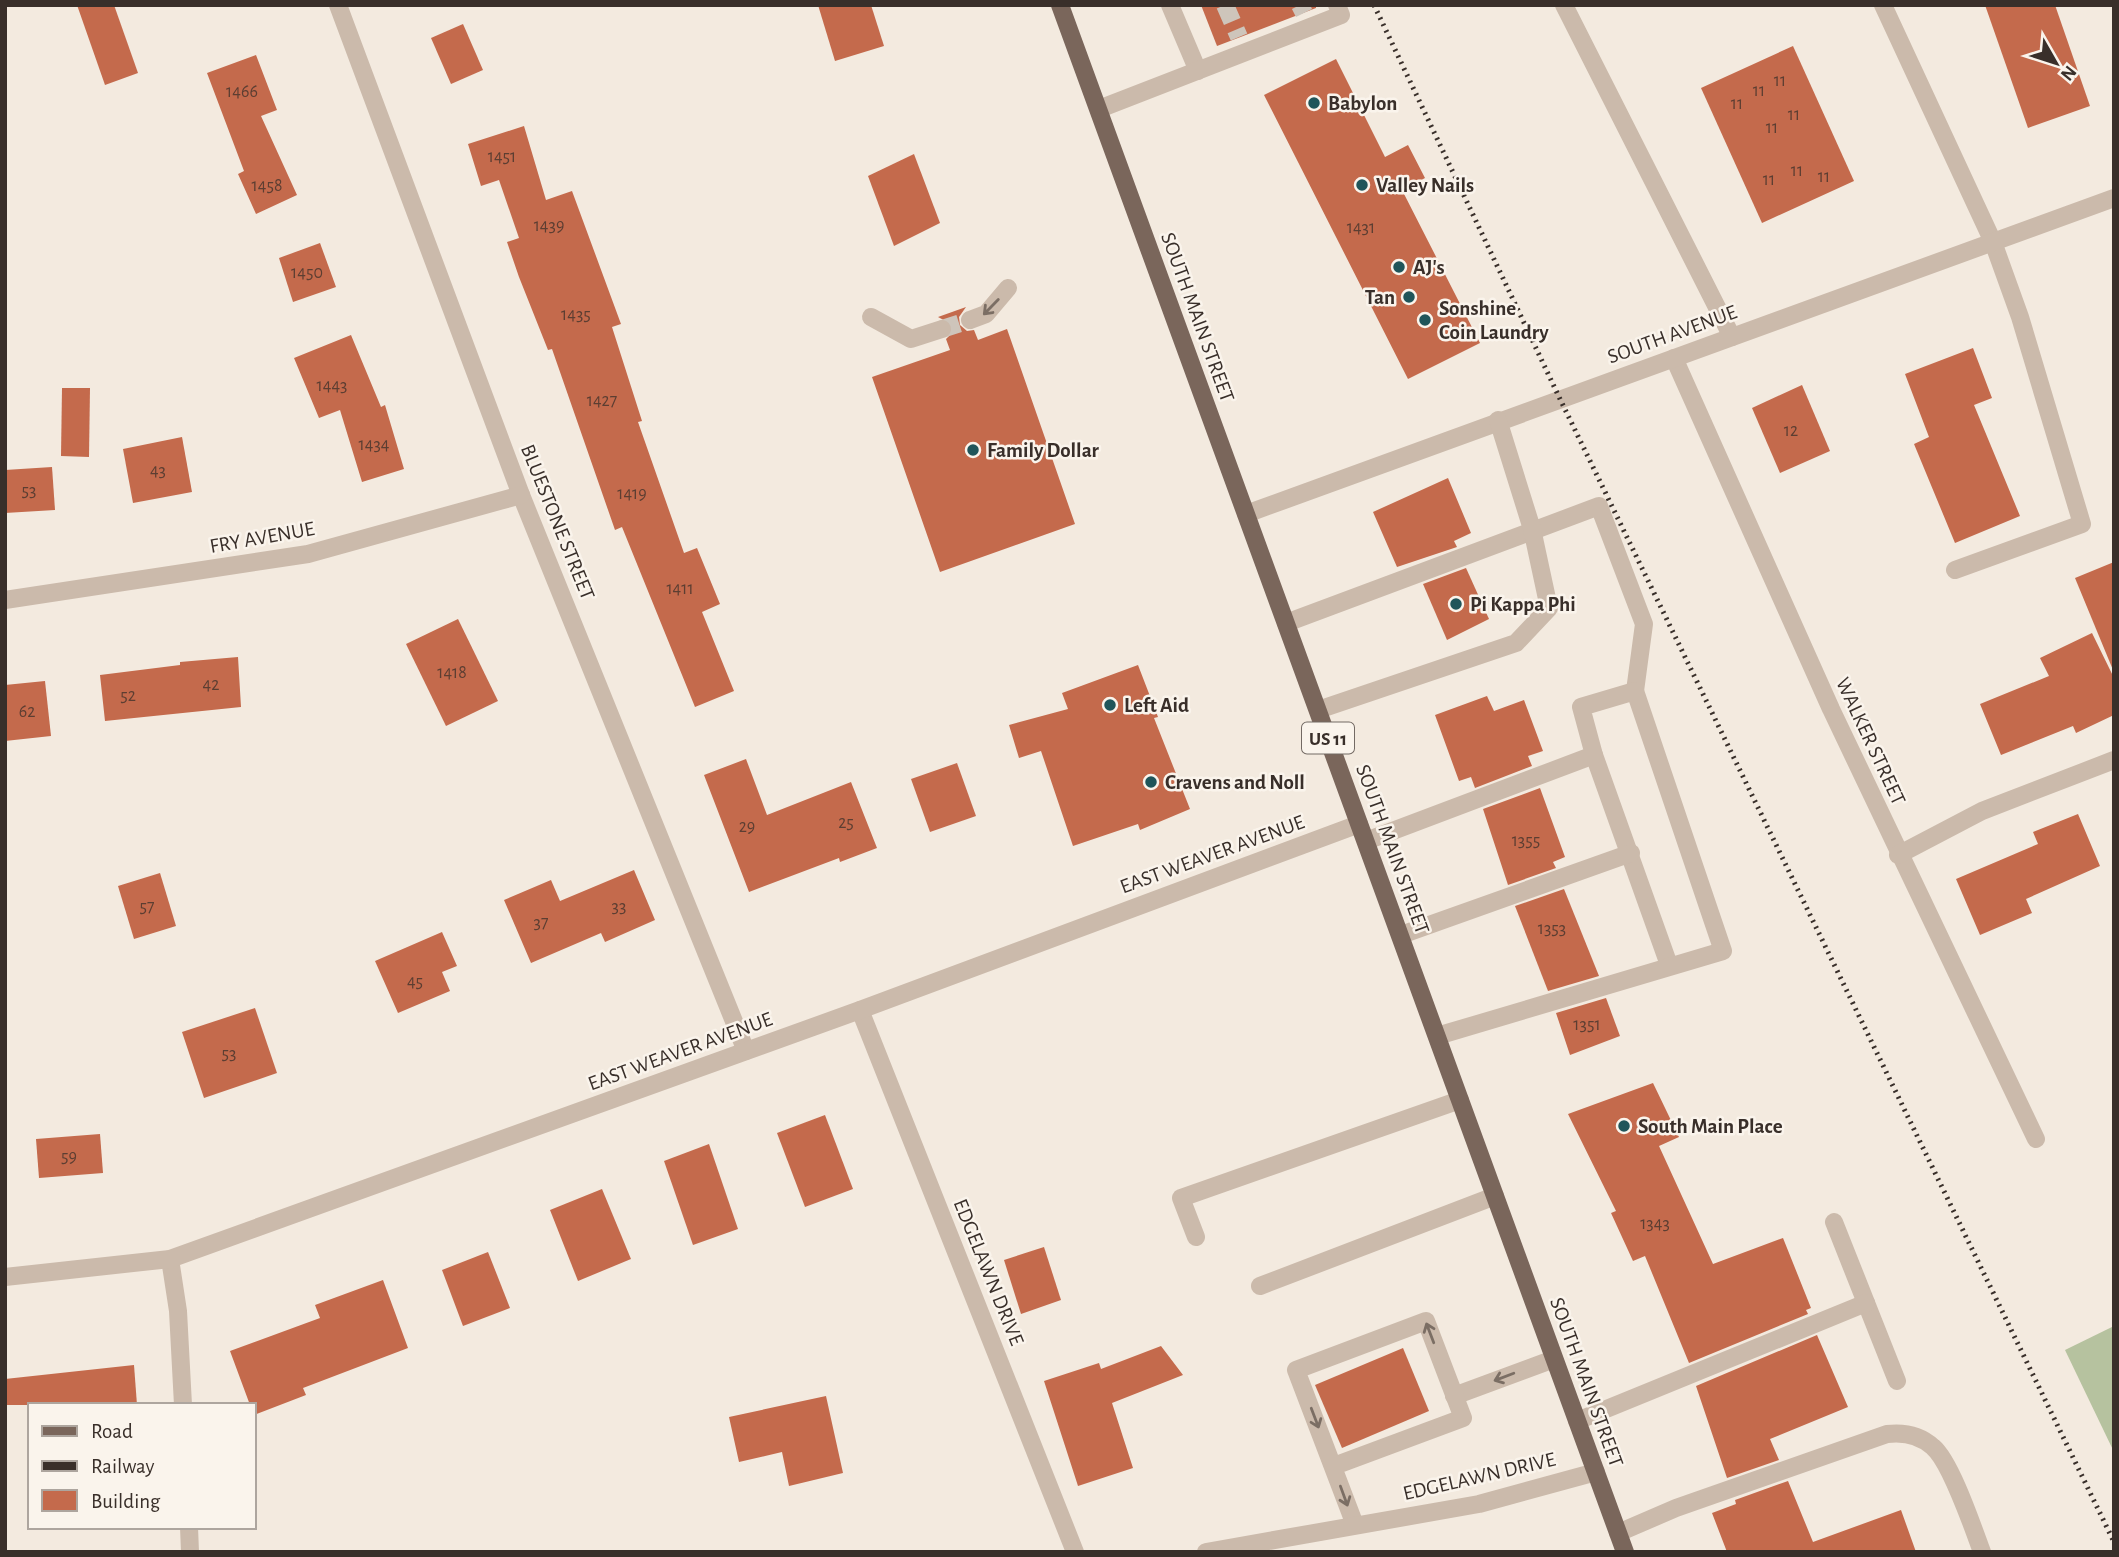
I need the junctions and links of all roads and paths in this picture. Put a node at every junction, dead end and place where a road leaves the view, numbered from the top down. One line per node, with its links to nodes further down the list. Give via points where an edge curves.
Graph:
1 (338, 5): 18 (street, BLUESTONE STREET)
2 (1060, 5): 8 (main road, SOUTH MAIN STREET / US 11)
3 (1170, 5): 7 (street)
4 (1337, 5): 7 (street, via 1340,15 1307,20 1242,45)
5 (1564, 5): 15 (street)
6 (1883, 5): 10 (street)
7 (1198, 71): 8 (street)
8 (1099, 109): 19 (main road, SOUTH MAIN STREET / US 11)
9 (2114, 198): 10 (street, SOUTH AVENUE)
10 (1993, 242): 15 (street, SOUTH AVENUE); 21 (street, via 2082,524)
11 (1008, 288): 13 (street, one-way to 13, via 986,314)
12 (871, 317): 14 (street, via 911,338)
13 (970, 320)
14 (943, 329)
15 (1732, 337): 16 (street, SOUTH AVENUE)
16 (1674, 358): 17 (street, SOUTH AVENUE); 30 (street, WALKER STREET)
17 (1499, 420): 19 (street, SOUTH AVENUE); 20 (street)
18 (521, 495): 22 (street, FRY AVENUE, via 307,554); 35 (street, BLUESTONE STREET)
19 (1246, 513): 23 (main road, SOUTH MAIN STREET / US 11)
20 (1532, 530): 23 (street); 24 (street, via 1599,506 1644,624); 25 (street, via 1549,608 1516,642)
21 (1955, 570)
22 (5, 600)
23 (1286, 623): 25 (main road, SOUTH MAIN STREET / US 11)
24 (1635, 691): 26 (street, via 1581,707); 32 (street, via 1723,951)
25 (1318, 710): 28 (main road, SOUTH MAIN STREET / US 11)
26 (1594, 755): 28 (street, EAST WEAVER AVENUE); 29 (street)
27 (2114, 760): 30 (street, via 1982,811)
28 (1363, 832): 31 (main road, SOUTH MAIN STREET / US 11); 33 (street, EAST WEAVER AVENUE)
29 (1631, 853): 31 (street); 32 (street)
30 (1898, 855): 37 (street, WALKER STREET)
31 (1401, 935): 34 (main road, SOUTH MAIN STREET / US 11)
32 (1670, 965): 34 (street)
33 (860, 1010): 35 (street, EAST WEAVER AVENUE); 56 (street, EDGELAWN DRIVE)
34 (1437, 1036): 36 (main road, SOUTH MAIN STREET / US 11)
35 (746, 1051): 41 (street, EAST WEAVER AVENUE)
36 (1460, 1100): 38 (main road, SOUTH MAIN STREET / US 11); 40 (street, via 1181,1198)
37 (2036, 1139)
38 (1495, 1196): 43 (street); 45 (main road, SOUTH MAIN STREET / US 11)
39 (1834, 1222): 44 (street)
40 (1196, 1237)
41 (170, 1259): 42 (street, EAST WEAVER AVENUE); 48 (street)
42 (5, 1277)
43 (1260, 1286)
44 (1866, 1303): 46 (street); 49 (street)
45 (1554, 1359): 47 (street, one-way to 47); 49 (main road, SOUTH MAIN STREET / US 11)
46 (1898, 1381)
47 (1454, 1396): 50 (street, via 1462,1418); 50 (street, one-way to 50, via 1426,1321 1296,1370)
48 (183, 1403)
49 (1577, 1421): 51 (main road, SOUTH MAIN STREET / US 11)
50 (1334, 1466): 52 (street, one-way to 52)
51 (1596, 1472): 52 (street, EDGELAWN DRIVE, via 1479,1504); 54 (main road, SOUTH MAIN STREET / US 11)
52 (1355, 1525): 57 (street, EDGELAWN DRIVE)
53 (189, 1529): 55 (street)
54 (1618, 1533): 58 (main road, SOUTH MAIN STREET / US 11); 59 (street, via 1887,1434 1904,1433 1917,1436 1937,1451)
55 (190, 1552)
56 (1075, 1552)
57 (1206, 1552)
58 (1625, 1552)
59 (1982, 1552)

